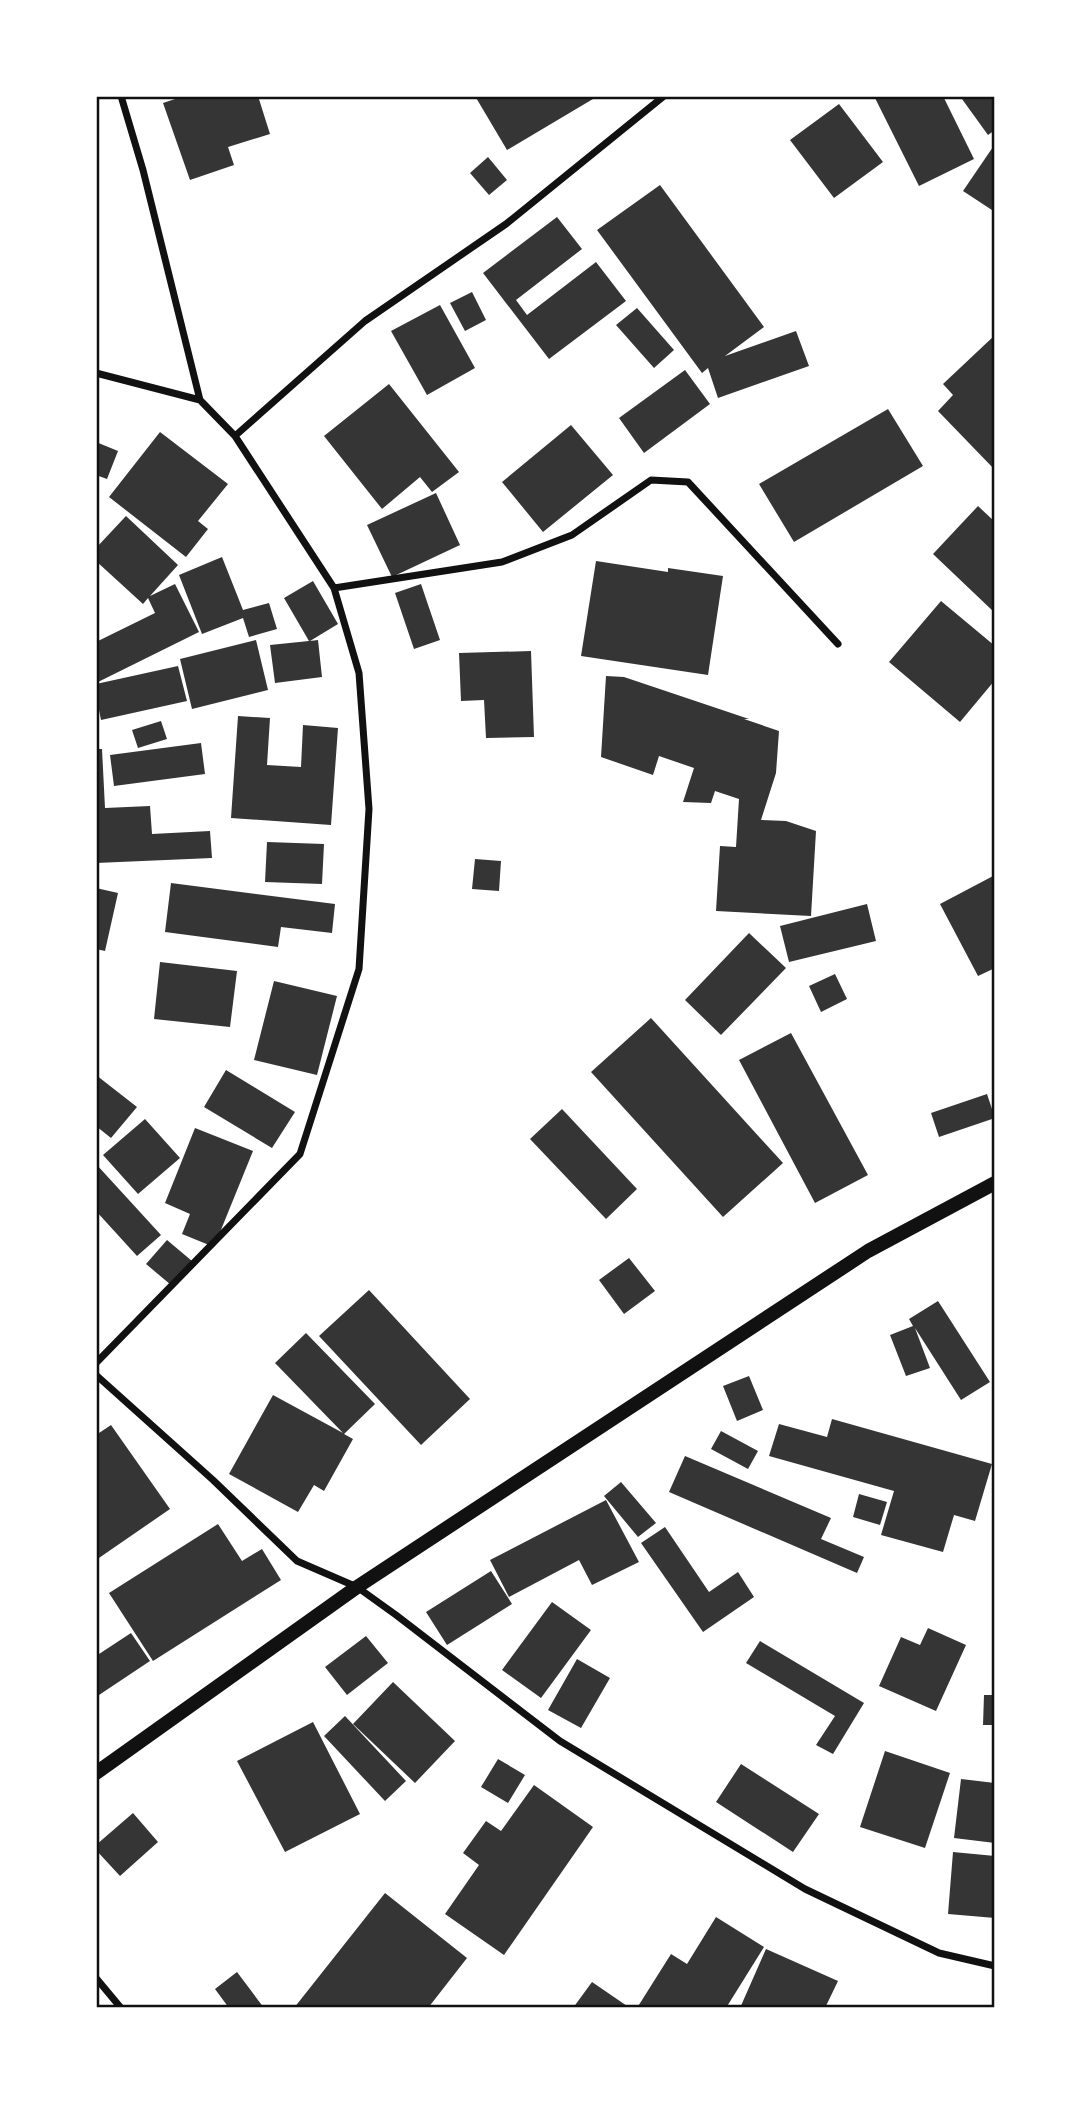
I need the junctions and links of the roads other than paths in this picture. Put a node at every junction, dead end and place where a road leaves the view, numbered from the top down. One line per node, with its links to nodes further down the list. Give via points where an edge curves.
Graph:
1 (121, 96): 4 (street)
2 (664, 96): 5 (street, via 506,224 365,321)
3 (96, 373): 4 (street)
4 (200, 400): 5 (street)
5 (235, 436): 6 (street)
6 (334, 588): 7 (street, via 502,562 572,535 651,480 688,482); 9 (street, via 359,673 369,809 359,969 300,1154)
7 (838, 644)
8 (995, 1183): 11 (main road, via 868,1251)
9 (96, 1363)
10 (96, 1375): 11 (street, via 297,1561)
11 (357, 1587): 12 (main road); 13 (street, via 560,1741 805,1889 939,1953)
12 (96, 1773)
13 (995, 1966)
14 (96, 1978): 15 (street)
15 (121, 2008)

